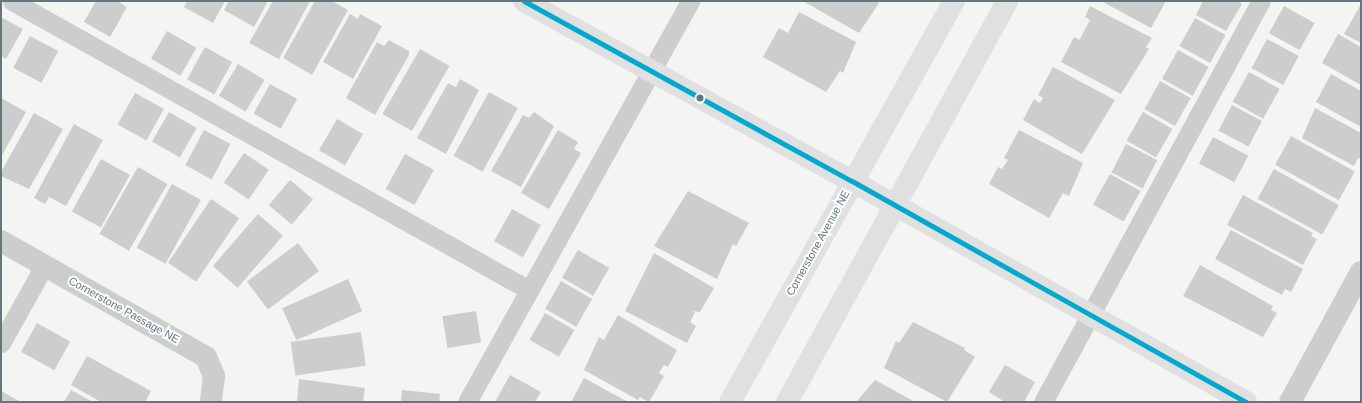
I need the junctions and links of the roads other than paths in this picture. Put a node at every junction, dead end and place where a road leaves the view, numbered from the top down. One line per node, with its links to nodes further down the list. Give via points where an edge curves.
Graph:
1 (12, 1): 13 (lane)
2 (524, 1): 7 (street)
3 (690, 1): 7 (lane)
4 (954, 1): 8 (street, Cornerstone Avenue NE)
5 (1007, 1): 9 (street)
6 (1261, 1): 14 (lane)
7 (652, 71): 8 (street); 13 (lane)
8 (852, 180): 9 (street); 18 (street, Cornerstone Avenue NE)
9 (895, 206): 14 (street); 19 (street)
10 (1, 241): 11 (street, Cornerstone Passage NE)
11 (44, 266): 15 (lane); 16 (street, Cornerstone Passage NE, via 206,357 214,376)
12 (1361, 272): 22 (street)
13 (529, 290): 17 (lane)
14 (1090, 315): 20 (lane); 21 (street)
15 (1, 343)
16 (212, 402)
17 (467, 402)
18 (730, 402)
19 (787, 402)
20 (1043, 402)
21 (1246, 402)
22 (1290, 402)

